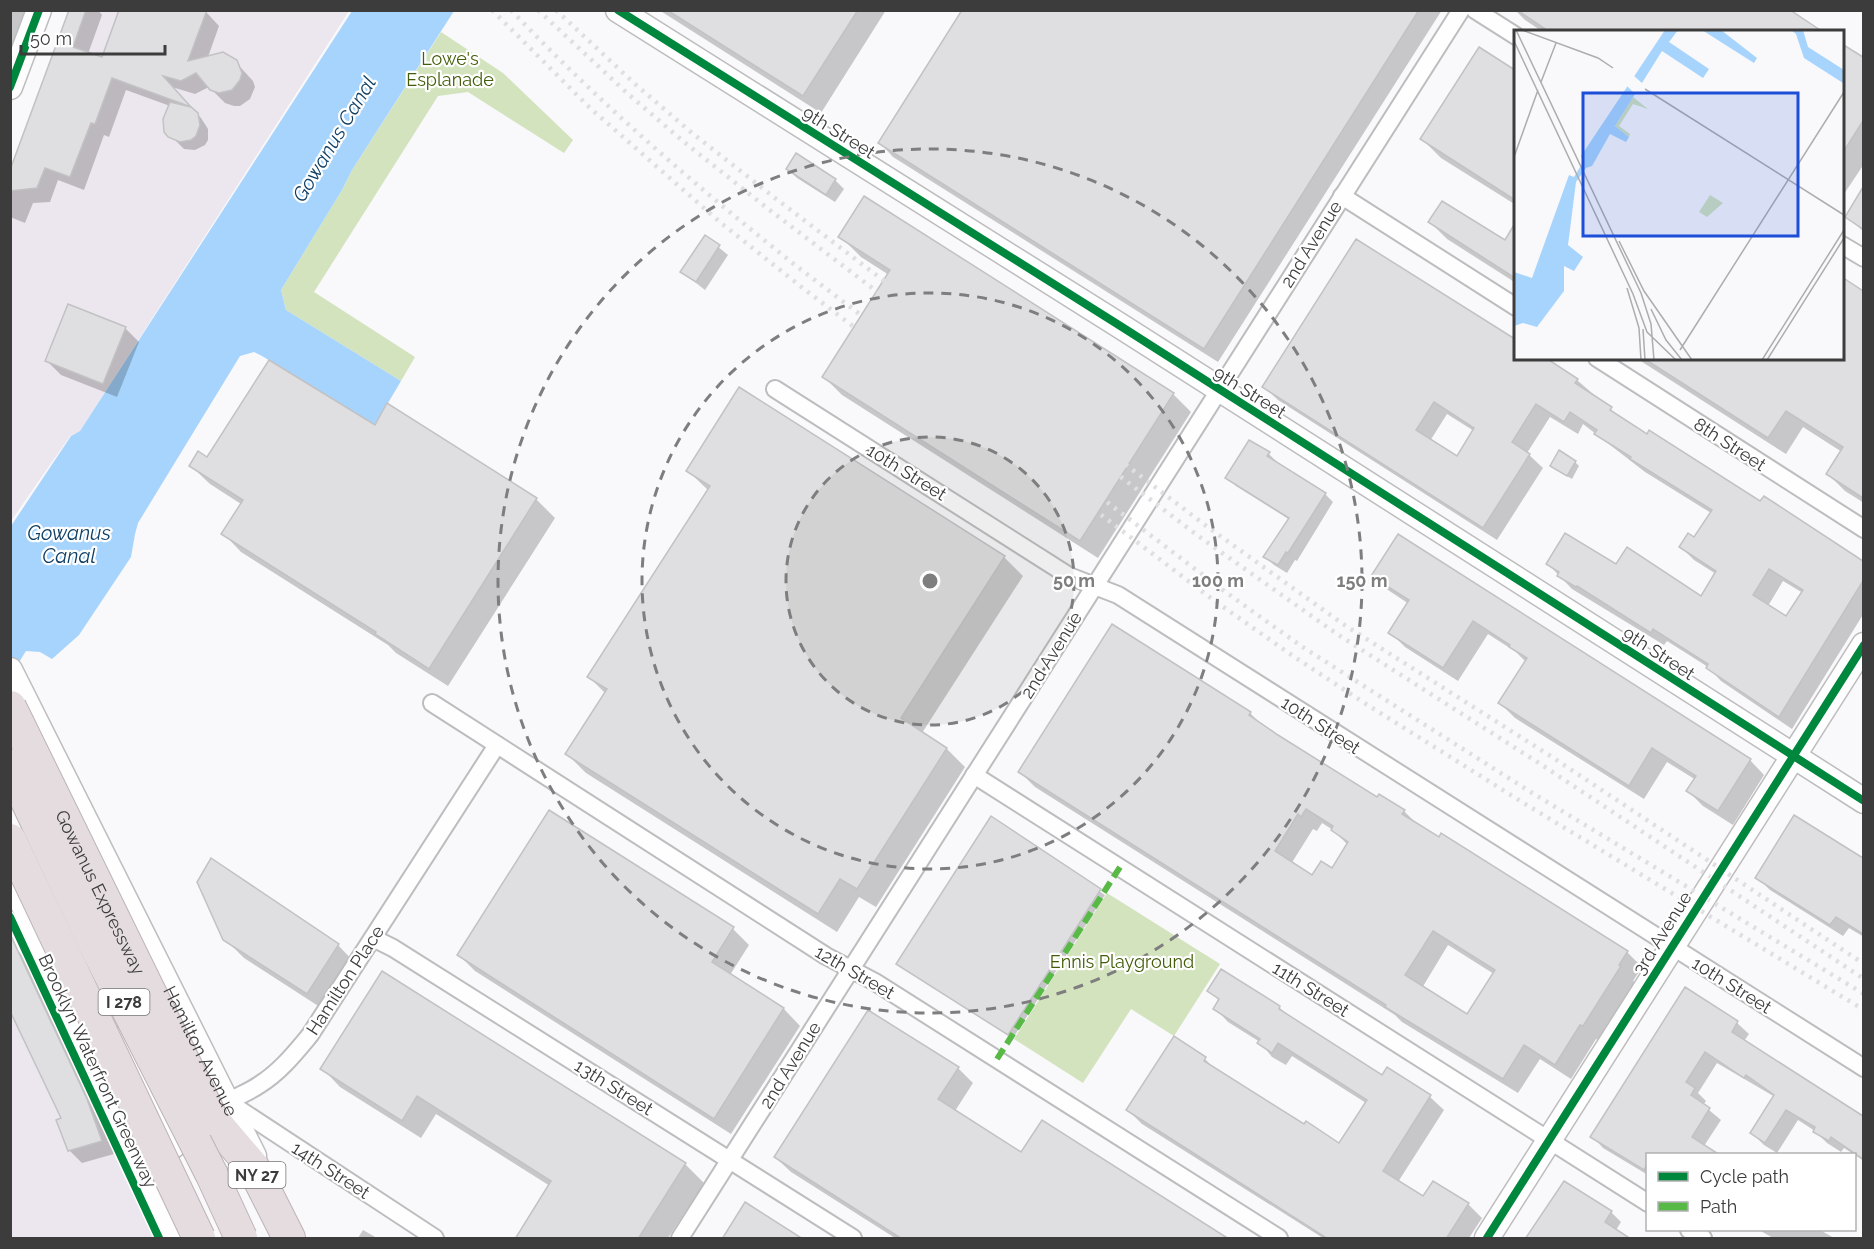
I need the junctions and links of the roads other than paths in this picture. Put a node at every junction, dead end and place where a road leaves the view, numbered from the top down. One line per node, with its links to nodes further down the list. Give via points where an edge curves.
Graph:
1 (39, 10): 6 (main road)
2 (618, 10): 13 (main road, 9th Street)
3 (1461, 10): 7 (street, 2nd Avenue)
4 (1475, 10): 5 (street)
5 (1514, 35)
6 (10, 87)
7 (1342, 196): 10 (street); 13 (street, 2nd Avenue)
8 (1844, 246): 9 (street)
9 (1863, 258)
10 (1514, 306)
11 (1600, 360): 14 (street, 8th Street)
12 (776, 389): 15 (street, 10th Street, via 1069,576)
13 (1219, 390): 15 (street, 2nd Avenue); 21 (main road, 9th Street)
14 (1863, 529)
15 (1095, 586): 23 (street, 2nd Avenue); 28 (street, 10th Street, via 1128,601)
16 (1863, 645): 21 (main road, 3rd Avenue)
17 (10, 670): 19 (main road)
18 (432, 704): 20 (street, 12th Street)
19 (21, 711): 31 (highway, Gowanus Expressway / I 278, bridge)
20 (497, 745): 27 (street, Hamilton Place); 29 (street, 12th Street, via 826,957)
21 (1792, 756): 24 (main road, 9th Street); 28 (main road, 3rd Avenue)
22 (10, 765): 39 (highway, I 278, bridge)
23 (974, 775): 29 (street, 2nd Avenue); 32 (street, 11th Street)
24 (1863, 801)
25 (10, 840): 38 (highway, I 278, bridge)
26 (10, 875): 33 (main road, via 63,916); 35 (main road)
27 (373, 938): 31 (street, Hamilton Place, via 310,1035 286,1063); 34 (street, 13th Street)
28 (1671, 947): 30 (street, 10th Street); 32 (main road, 3rd Avenue)
29 (851, 969): 34 (street, 2nd Avenue); 46 (street, 12th Street)
30 (1863, 1068)
31 (220, 1110): 33 (street, Hamilton Place); 40 (highway, Gowanus Expressway / I 278); 41 (highway, NY 27, via 254,1167); 42 (main road, Hamilton Avenue); 43 (street, 14th Street)
32 (1549, 1140): 36 (street, 11th Street); 47 (main road, 3rd Avenue)
33 (173, 1146): 35 (street, Hamilton Place)
34 (730, 1160): 44 (street, 2nd Avenue); 45 (street, 13th Street)
35 (144, 1170): 37 (main road)
36 (1646, 1202)
37 (177, 1239)
38 (198, 1239)
39 (241, 1239)
40 (269, 1239)
41 (289, 1239)
42 (296, 1239)
43 (435, 1239)
44 (680, 1239)
45 (853, 1239)
46 (1279, 1239)
47 (1486, 1239)

